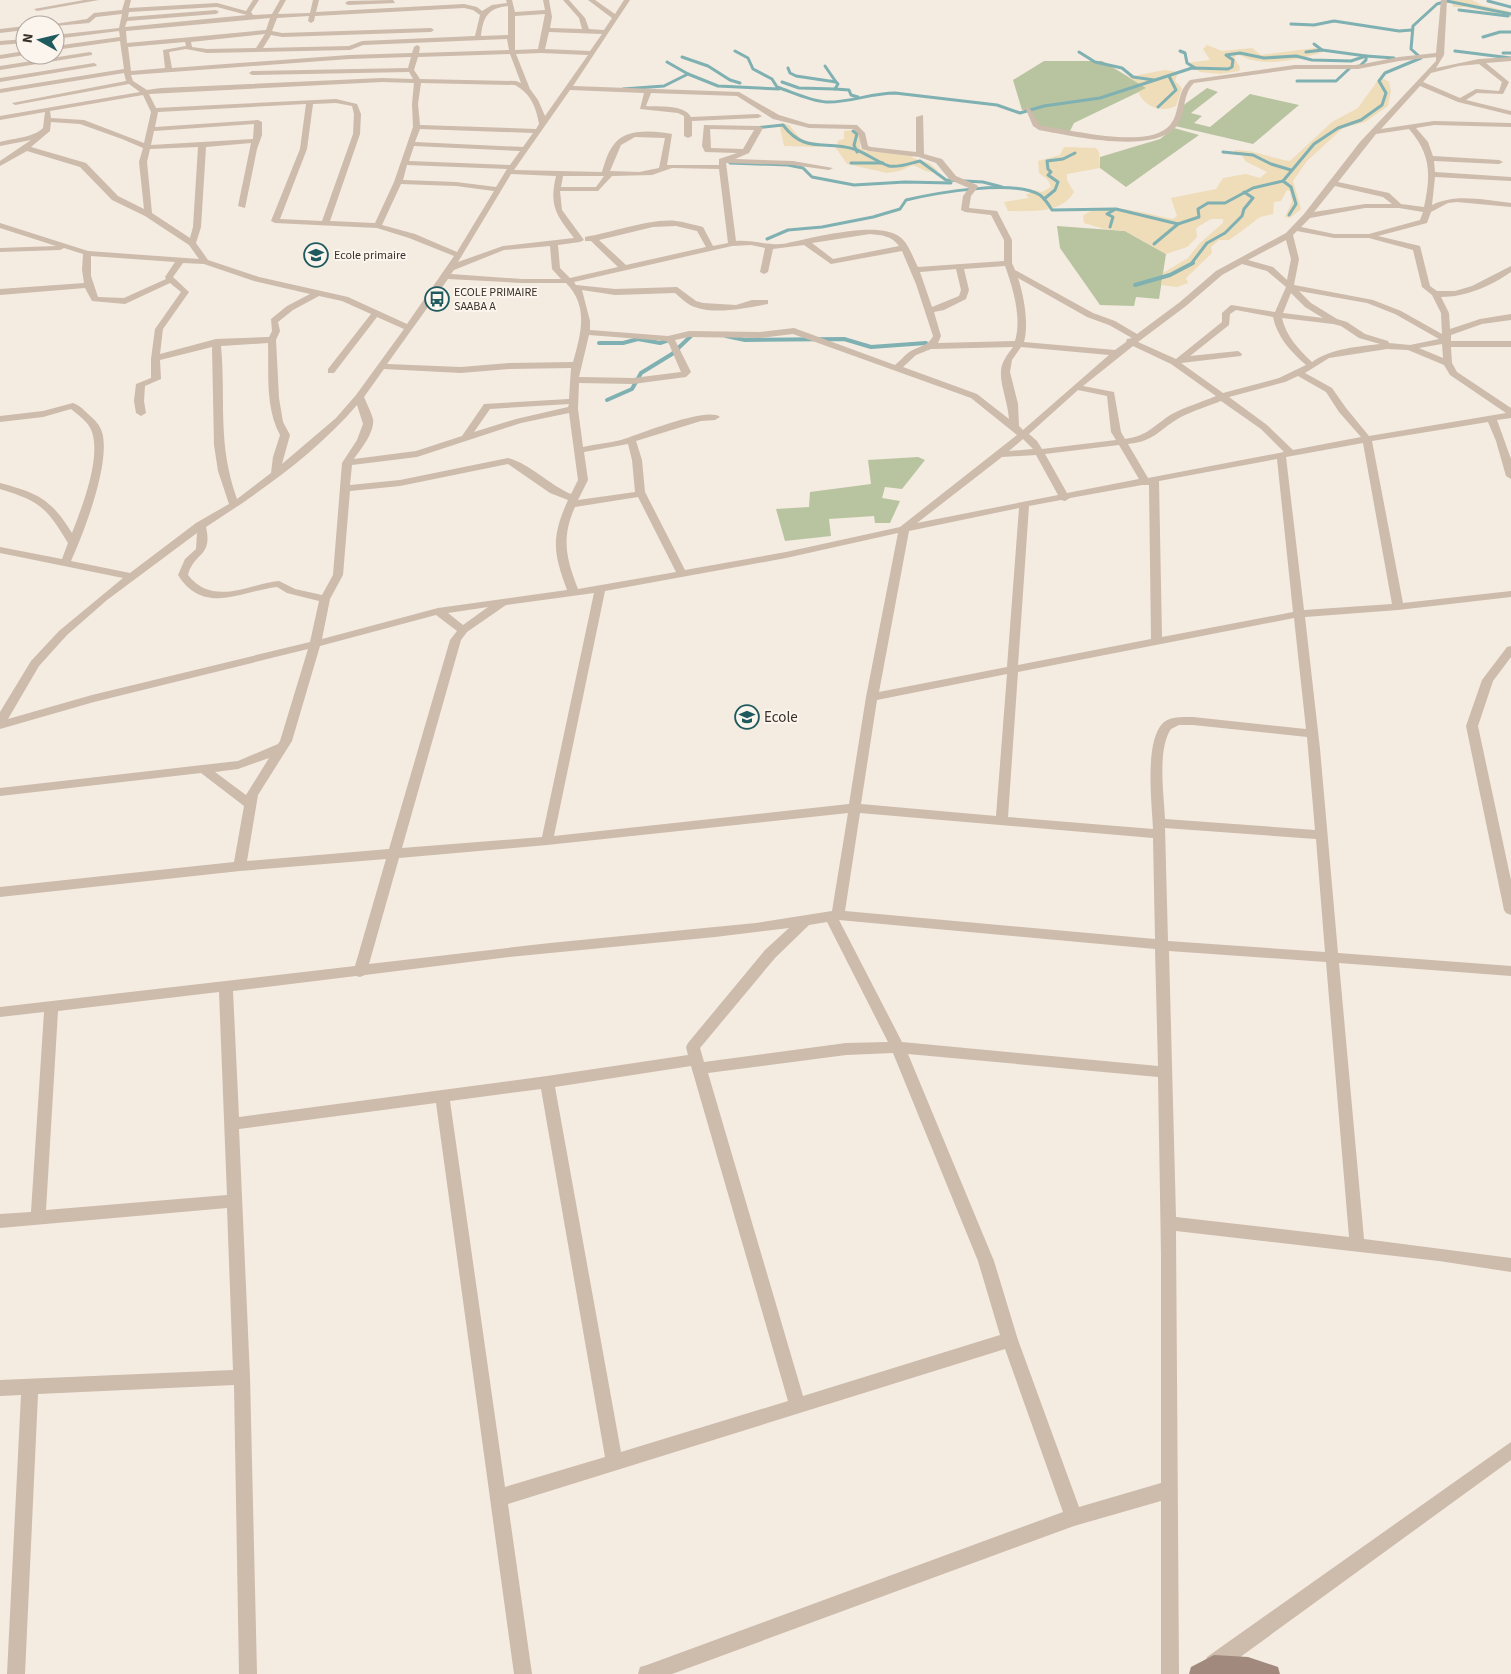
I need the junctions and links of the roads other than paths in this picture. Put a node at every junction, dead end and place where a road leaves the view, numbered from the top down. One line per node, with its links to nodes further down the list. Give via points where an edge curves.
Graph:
1 (33, 0): 18 (street)
2 (96, 0): 18 (street)
3 (128, 0): 22 (street)
4 (256, 0): 23 (street)
5 (282, 0): 29 (street)
6 (316, 0): 28 (street)
7 (546, 0): 21 (street)
8 (566, 0): 41 (street, via 582,18)
9 (591, 0): 30 (street)
10 (627, 0): 30 (street)
11 (1444, 0): 65 (street)
12 (348, 1): 17 (street); 24 (street)
13 (200, 2): 15 (street); 22 (street)
14 (510, 2): 25 (street, via 492,6); 26 (street)
15 (229, 3): 19 (street)
16 (459, 3): 20 (street); 25 (street)
17 (394, 5): 20 (street); 24 (street); 36 (street)
18 (37, 9): 27 (street)
19 (238, 10): 22 (street); 23 (street)
20 (432, 11): 38 (street)
21 (548, 12): 26 (street); 39 (street)
22 (124, 14): 31 (street, via 94,15); 34 (street)
23 (250, 14): 29 (street); 34 (street, via 210,22)
24 (348, 14): 33 (street)
25 (482, 14): 48 (street)
26 (514, 14): 47 (street)
27 (40, 15)
28 (313, 15): 29 (street); 33 (street); 44 (street)
29 (274, 16): 42 (street)
30 (615, 17): 43 (street)
31 (89, 21): 32 (street); 37 (street, via 101,25)
32 (65, 23)
33 (340, 24): 36 (street); 44 (street)
34 (122, 28): 37 (street); 49 (street)
35 (15, 29): 40 (street)
36 (401, 29): 38 (street); 52 (street)
37 (103, 30): 45 (street)
38 (431, 30): 51 (street)
39 (546, 30): 41 (street); 59 (street)
40 (0, 31)
41 (586, 31): 43 (street)
42 (268, 32): 44 (street); 46 (street); 58 (street)
43 (606, 32): 61 (street)
44 (304, 34)
45 (65, 36)
46 (211, 37): 49 (street, via 198,34); 56 (street)
47 (510, 37): 48 (street); 60 (street)
48 (478, 38): 51 (street)
49 (123, 40): 55 (street); 56 (street); 74 (street)
50 (419, 40): 51 (street); 52 (street); 64 (street)
51 (431, 40)
52 (405, 41): 58 (street, via 359,43 340,48)
53 (15, 42): 54 (street)
54 (0, 43)
55 (87, 43): 57 (street); 62 (street)
56 (188, 44): 58 (street, via 207,51); 72 (street, via 165,51)
57 (65, 46)
58 (258, 50)
59 (541, 51): 60 (street); 61 (street)
60 (512, 52): 64 (street); 84 (street)
61 (592, 53): 83 (street)
62 (90, 54): 70 (street); 71 (street)
63 (15, 55): 66 (street)
64 (415, 55): 68 (street); 73 (street)
65 (1441, 55): 76 (street); 91 (street, via 1399,59 1358,68 1296,67 1192,81 1186,86 1174,125 1159,137 1112,138 1042,128 1037,126)
66 (0, 57)
67 (1511, 59): 69 (street)
68 (286, 61): 72 (street); 75 (street)
69 (1479, 61): 76 (street); 88 (street, via 1506,82 1501,93 1476,91)
70 (94, 65): 78 (street); 79 (street)
71 (0, 68)
72 (169, 69): 74 (street)
73 (411, 70): 75 (street); 80 (street)
74 (127, 72): 78 (street); 81 (street)
75 (283, 72): 77 (street)
76 (1429, 72): 82 (street)
77 (252, 73)
78 (97, 76): 86 (street)
79 (0, 80)
80 (418, 81): 84 (street, via 508,82); 87 (street); 101 (street)
81 (130, 82): 87 (street); 90 (street)
82 (1419, 83): 88 (street); 107 (street)
83 (569, 88): 85 (street); 104 (street)
84 (527, 89): 104 (street, via 538,105)
85 (649, 90): 95 (street, via 741,94); 99 (street, via 642,108 680,111)
86 (0, 91)
87 (145, 92): 92 (street); 93 (street)
88 (1460, 101): 94 (street)
89 (310, 102): 93 (street); 143 (street, via 345,102 356,108 352,152); 143 (street, via 303,158 275,222)
90 (15, 103)
91 (1027, 108)
92 (48, 110): 98 (street); 100 (street)
93 (154, 110): 103 (street)
94 (1511, 113)
95 (770, 114): 96 (street); 120 (street, via 809,126 854,127 862,132 865,147 869,149)
96 (758, 116): 99 (street); 105 (street, via 762,123)
97 (920, 117): 120 (street)
98 (0, 118)
99 (688, 119): 109 (street)
100 (47, 120): 111 (street, via 48,129); 116 (street, via 81,122)
101 (417, 127): 104 (street); 114 (street)
102 (1411, 127): 106 (street, via 1447,123 1498,125); 107 (street); 121 (street, via 1424,141)
103 (151, 128): 112 (street, via 254,121 258,122); 116 (street)
104 (540, 128): 118 (street)
105 (759, 128): 110 (street, via 707,127); 119 (street)
106 (1511, 129)
107 (1374, 132): 134 (street)
108 (669, 136): 109 (street); 128 (street); 129 (street, via 642,135 620,141)
109 (688, 136): 110 (street)
110 (706, 136): 119 (street, via 708,150)
111 (40, 138): 113 (street, via 22,138); 117 (street)
112 (256, 141): 115 (street); 138 (street)
113 (0, 144)
114 (411, 144): 118 (street); 123 (street)
115 (202, 145): 116 (street); 151 (street, via 197,227)
116 (146, 147): 141 (street, via 143,162)
117 (26, 148): 124 (street); 141 (street, via 83,165 115,198)
118 (524, 148): 127 (street)
119 (746, 151): 125 (street)
120 (920, 155): 164 (street, via 940,161 954,178 974,188 966,196 964,208 968,212 996,215 1008,240)
121 (1429, 158): 122 (street); 131 (street)
122 (1499, 162)
123 (405, 163): 127 (street); 133 (street)
124 (0, 164)
125 (722, 164): 126 (street, via 793,163); 128 (street, via 672,166); 153 (street)
126 (829, 168)
127 (510, 170): 130 (street); 135 (street)
128 (662, 170): 129 (street, via 639,174)
129 (608, 173): 130 (street); 136 (street, via 598,189)
130 (560, 174): 136 (street)
131 (1431, 174): 132 (street); 140 (street, via 1432,196)
132 (1511, 179)
133 (398, 182): 135 (street); 145 (street)
134 (1333, 183): 139 (street, via 1379,192); 142 (street)
135 (498, 189): 160 (street)
136 (556, 190): 149 (street, via 558,214)
137 (1511, 205): 140 (street, via 1457,200 1446,201)
138 (242, 206)
139 (1399, 206): 140 (street); 142 (street, via 1365,206)
140 (1428, 210): 147 (street, via 1424,220 1418,223)
141 (148, 214): 151 (street)
142 (1308, 216): 146 (street)
143 (325, 224): 145 (street)
144 (0, 225): 155 (street)
145 (378, 226): 160 (street)
146 (1292, 232): 147 (street); 162 (street); 175 (street, via 1295,259)
147 (1369, 236): 178 (street, via 1417,248 1426,287)
148 (593, 239): 149 (street); 156 (street, via 672,223 700,229); 165 (street)
149 (580, 240): 152 (street)
150 (805, 242): 154 (street); 157 (street, via 848,234 881,233 898,238); 157 (street, via 831,262)
151 (192, 243): 163 (street)
152 (554, 244): 169 (street, via 503,248); 173 (street, via 556,269)
153 (732, 244): 154 (street, via 754,243); 156 (street)
154 (768, 247): 170 (street)
155 (70, 248): 158 (street); 159 (street)
156 (710, 248): 165 (street)
157 (904, 248): 168 (street)
158 (0, 250)
159 (86, 253): 161 (street); 174 (street)
160 (458, 255): 169 (street)
161 (181, 260): 163 (street); 172 (street, via 169,276)
162 (1242, 261): 175 (street, via 1270,269); 188 (street, via 1219,273 1183,304)
163 (205, 262): 177 (street, via 257,280)
164 (1008, 263): 166 (street); 171 (street)
165 (624, 268): 173 (street)
166 (960, 268): 168 (street); 180 (street, via 965,290 963,297)
167 (1511, 268): 178 (street, via 1492,282 1449,295)
168 (913, 270): 180 (street)
169 (448, 272): 173 (street); 185 (street)
170 (764, 272)
171 (1013, 272): 188 (street, via 1090,315 1112,323); 192 (street, via 1022,333)
172 (170, 280): 174 (street, via 123,301 96,299); 199 (street, via 185,291 159,329)
173 (571, 284): 179 (street, via 615,292 677,290 702,306 737,308); 186 (street, via 582,300)
174 (89, 285): 176 (street)
175 (1290, 287): 182 (street); 184 (street, via 1308,306); 189 (street, via 1379,304)
176 (0, 292)
177 (316, 294): 181 (street, via 345,300); 190 (street, via 276,318)
178 (1435, 294): 189 (street, via 1445,313)
179 (765, 302)
180 (929, 310): 194 (street, via 936,336)
181 (375, 314): 185 (street); 206 (street)
182 (1277, 316): 184 (street); 200 (street, via 1241,308 1228,309 1226,323); 204 (street, via 1294,350)
183 (1511, 317): 189 (street, via 1480,322)
184 (1334, 321): 195 (street, via 1362,336)
185 (407, 327): 203 (street)
186 (585, 332): 187 (street); 202 (street)
187 (668, 339): 205 (street, via 689,334 760,335 794,331); 208 (street, via 686,368 683,375 633,381)
188 (1133, 339): 197 (street); 200 (street)
189 (1447, 339): 193 (street); 196 (street); 201 (street)
190 (272, 340): 191 (street); 228 (street, via 274,398 278,422 285,435)
191 (216, 342): 199 (street); 236 (street, via 218,434)
192 (1019, 344): 194 (street); 197 (street); 218 (street, via 1008,360 1005,372)
193 (1511, 344)
194 (930, 346): 205 (street, via 913,352)
195 (1393, 346): 196 (street); 204 (street, via 1355,349 1326,356)
196 (1409, 347): 201 (street)
197 (1117, 352): 209 (street)
198 (1238, 354): 200 (street)
199 (155, 359): 213 (street, via 156,379 141,384)
200 (1177, 361): 211 (street)
201 (1448, 363): 214 (street, via 1453,372 1474,389)
202 (576, 365): 203 (street, via 461,370); 208 (street)
203 (380, 366): 210 (street)
204 (1312, 366): 207 (street)
205 (896, 368): 218 (street, via 974,396)
206 (331, 371)
207 (1299, 373): 211 (street); 221 (street, via 1329,390)
208 (574, 380): 212 (street)
209 (1076, 387): 218 (street); 222 (street, via 1111,394 1116,432)
210 (359, 397): 227 (street, via 368,424); 228 (street, via 339,420)
211 (1222, 398): 222 (street, via 1176,416 1151,435); 226 (street, via 1264,427)
212 (574, 405): 219 (street); 219 (street, via 487,406); 223 (street)
213 (141, 412)
214 (1511, 413): 216 (street)
215 (715, 417): 220 (street, via 700,418)
216 (1491, 418): 221 (street); 229 (street)
217 (0, 419): 240 (street, via 43,414 73,406 97,430 96,475)
218 (1018, 430): 224 (street); 225 (street)
219 (466, 438): 227 (street, via 412,455)
220 (631, 439): 223 (street, via 606,447); 233 (street)
221 (1367, 439): 226 (street); 250 (street)
222 (1123, 442): 224 (street); 230 (street)
223 (580, 450): 235 (street, via 583,480)
224 (1040, 452): 225 (street); 234 (street)
225 (998, 454): 239 (street)
226 (1286, 455): 230 (street); 252 (street)
227 (347, 463): 232 (street)
228 (276, 475): 236 (street)
229 (1511, 476)
230 (1150, 482): 234 (street); 254 (street)
231 (0, 486): 240 (street, via 38,497 51,508)
232 (346, 488): 235 (street, via 400,483 508,461); 248 (street, via 338,575)
233 (641, 494): 235 (street); 243 (street)
234 (1065, 498): 237 (street)
235 (573, 502): 246 (street, via 560,535 563,564)
236 (234, 504): 238 (street)
237 (1024, 505): 239 (street); 257 (street)
238 (200, 525): 244 (street); 248 (street, via 204,546 186,565 183,576 189,584 220,597 232,597 279,584 291,591)
239 (904, 528): 243 (street); 258 (street)
240 (74, 544): 242 (street)
241 (0, 550): 242 (street)
242 (65, 564): 244 (street)
243 (682, 574): 245 (street)
244 (130, 576): 259 (street, via 57,640 36,664)
245 (600, 589): 246 (street); 269 (street)
246 (573, 591): 249 (street)
247 (1511, 594): 250 (street)
248 (325, 599): 255 (street)
249 (504, 602): 251 (street); 253 (street)
250 (1398, 607): 252 (street)
251 (438, 611): 253 (street); 255 (street)
252 (1298, 614): 254 (street); 260 (street)
253 (463, 630): 270 (street, via 453,650)
254 (1157, 642): 257 (street)
255 (315, 644): 259 (street); 261 (street)
256 (1511, 649): 273 (street, via 1488,680 1472,726)
257 (1014, 671): 258 (street); 266 (street)
258 (872, 697): 265 (street)
259 (0, 724)
260 (1312, 734): 267 (street, via 1218,722 1174,722 1167,725 1158,754); 268 (street)
261 (284, 746): 262 (street, via 247,762); 264 (street, via 257,785)
262 (205, 770): 263 (street); 264 (street)
263 (0, 792)
264 (250, 804): 271 (street)
265 (856, 808): 266 (street); 269 (street); 274 (street)
266 (1002, 821): 267 (street)
267 (1159, 828): 268 (street); 276 (street)
268 (1321, 835): 277 (street)
269 (547, 842): 270 (street)
270 (395, 854): 271 (street); 279 (street)
271 (240, 866): 272 (street)
272 (0, 892)
273 (1511, 910)
274 (834, 916): 275 (street); 276 (street); 283 (street)
275 (804, 921): 279 (street, via 510,952); 284 (street, via 770,954 695,1045)
276 (1162, 945): 277 (street); 285 (street)
277 (1332, 956): 278 (street); 293 (street)
278 (1511, 971)
279 (360, 972): 280 (street)
280 (226, 987): 281 (street); 288 (street)
281 (51, 1006): 282 (street); 290 (street)
282 (0, 1012)
283 (898, 1047): 284 (street); 285 (street); 295 (street, via 986,1261)
284 (698, 1064): 286 (street); 299 (street)
285 (1164, 1072): 292 (street)
286 (547, 1082): 287 (street); 301 (street)
287 (442, 1096): 288 (street); 303 (street)
288 (232, 1124): 289 (street)
289 (234, 1202): 290 (street); 296 (street)
290 (38, 1219): 291 (street)
291 (0, 1221)
292 (1167, 1223): 293 (street); 302 (street)
293 (1357, 1244): 294 (street)
294 (1511, 1265)
295 (1010, 1340): 299 (street); 304 (street)
296 (242, 1377): 297 (street); 307 (street)
297 (30, 1387): 298 (street); 306 (street)
298 (0, 1388)
299 (798, 1404): 301 (street)
300 (1511, 1450): 305 (street)
301 (614, 1461): 303 (street)
302 (1168, 1490): 304 (street); 310 (street)
303 (498, 1498): 308 (street)
304 (1074, 1517): 309 (street)
305 (1206, 1669): 311 (street, via 1248,1666)
306 (16, 1674)
307 (248, 1674)
308 (523, 1674)
309 (647, 1674)
310 (1170, 1674)
311 (1271, 1674)

